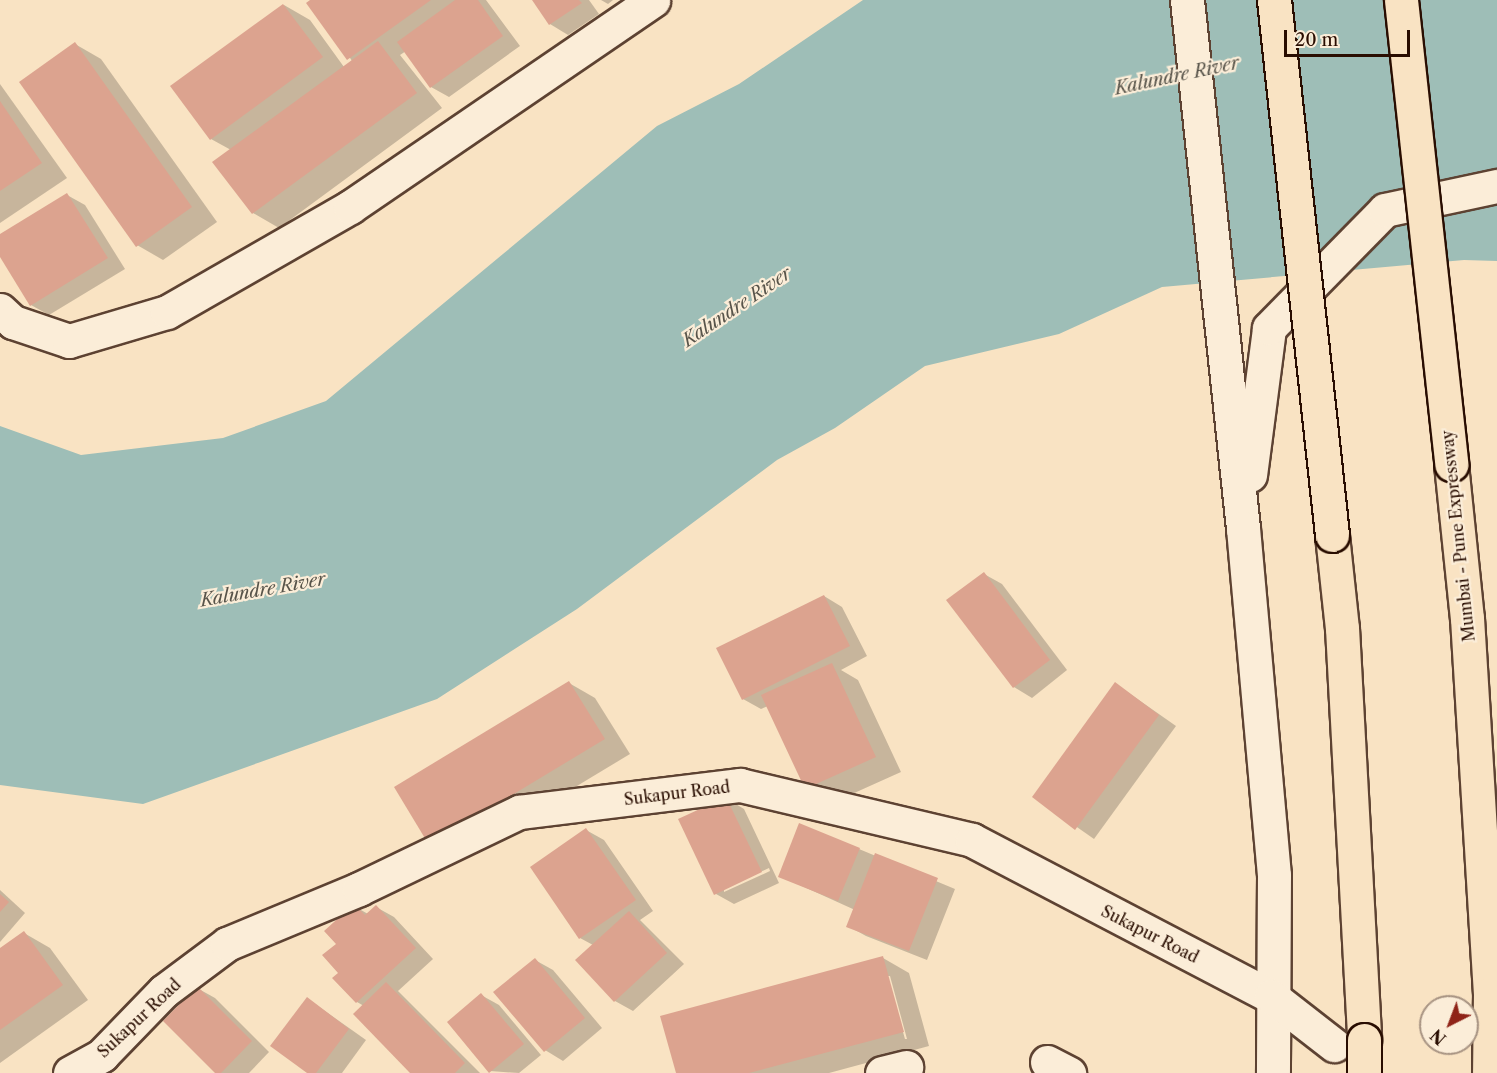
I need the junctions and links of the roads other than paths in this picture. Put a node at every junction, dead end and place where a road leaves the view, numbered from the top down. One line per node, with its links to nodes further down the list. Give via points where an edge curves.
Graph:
1 (653, 0): 6 (street, via 350,207 167,312 69,341 13,322)
2 (1187, 0): 7 (street)
3 (1274, 0): 9 (highway, bridge, via 1342,628)
4 (1401, 0): 13 (highway, Mumbai - Pune Expressway, bridge, via 1467,618 1490,994)
5 (1497, 186): 7 (street, via 1385,210 1269,328)
6 (0, 310)
7 (1243, 528): 8 (street, via 1274,875)
8 (1271, 996): 9 (street, Sukapur Road); 10 (street, Sukapur Road, via 972,840 740,785 519,812 359,889 227,944 164,990 102,1055); 11 (street)
9 (1349, 1043): 12 (highway, bridge)
10 (70, 1073)
11 (1273, 1073)
12 (1364, 1073)
13 (1490, 1073)

